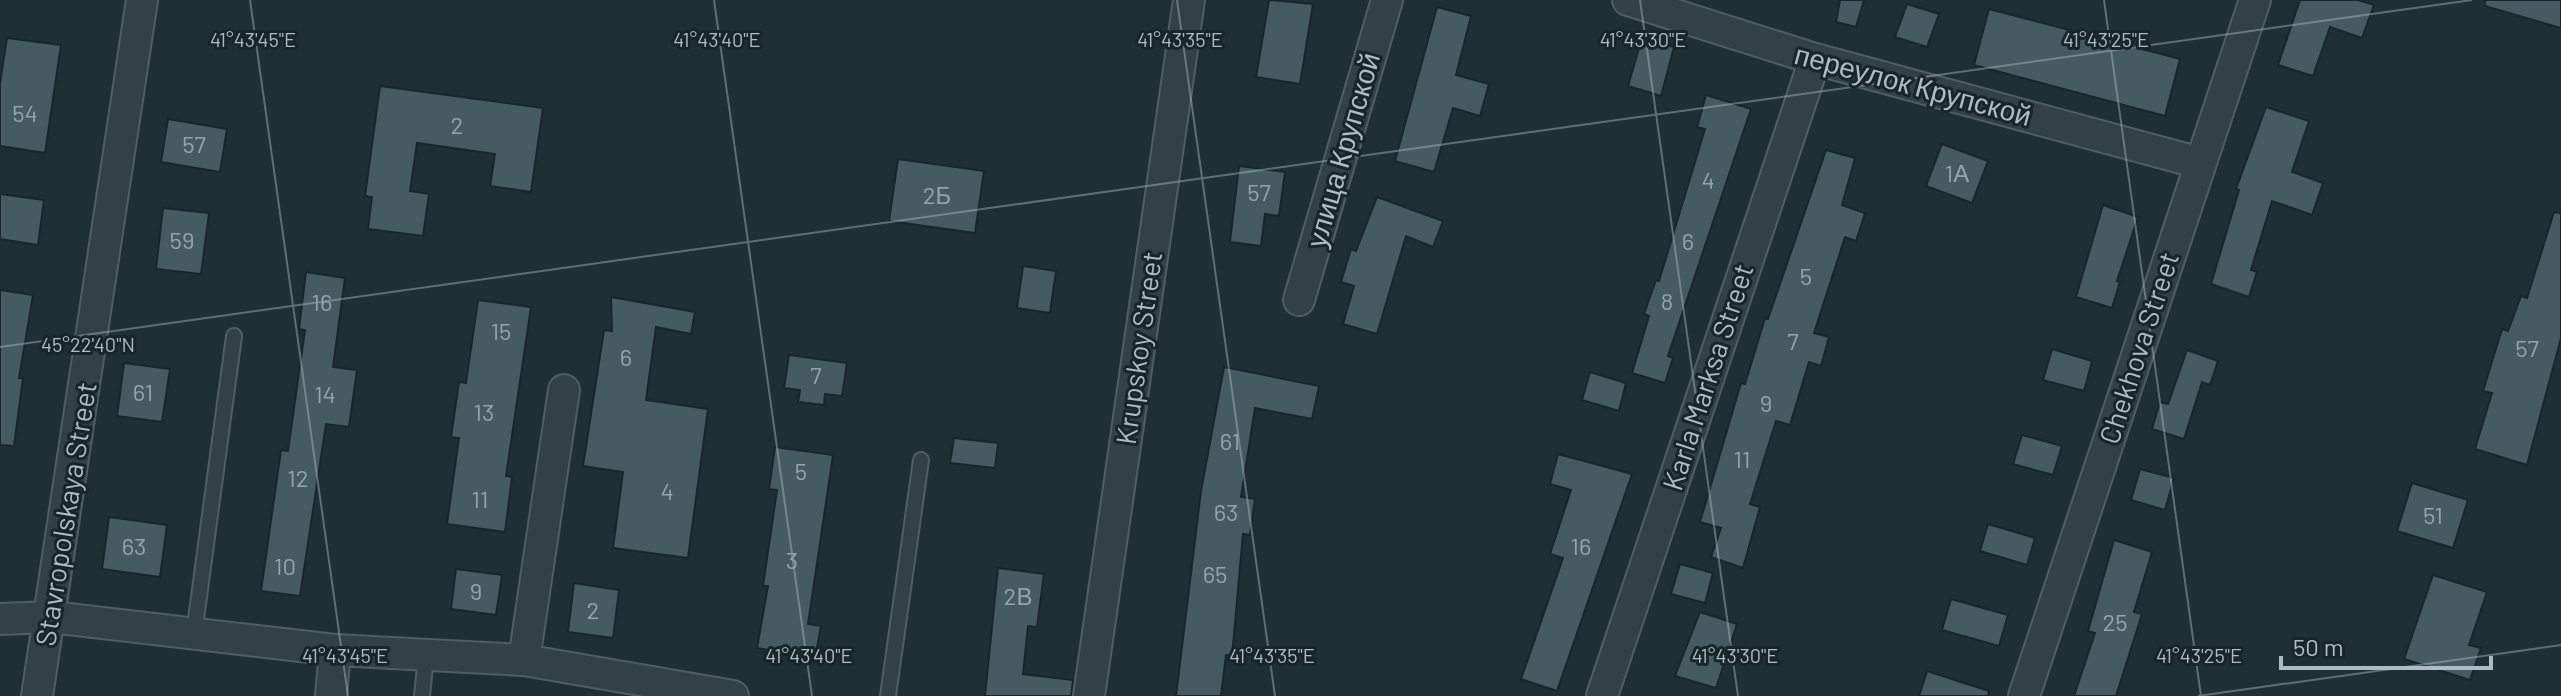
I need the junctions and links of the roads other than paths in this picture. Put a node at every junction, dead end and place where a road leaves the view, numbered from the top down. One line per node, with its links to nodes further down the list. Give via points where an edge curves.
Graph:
1 (142, 0): 12 (street, Stavropolskaya Street)
2 (1189, 0): 24 (street, Krupskoy Street)
3 (1387, 0): 8 (street, улица Крупской)
4 (1628, 0): 6 (street, переулок Крупской)
5 (2255, 0): 7 (street, Chekhova Street)
6 (1815, 59): 7 (street, переулок Крупской); 25 (street, Karla Marksa Street)
7 (2200, 163): 26 (street, Chekhova Street)
8 (1299, 300)
9 (234, 336): 14 (lane)
10 (564, 390): 17 (street)
11 (921, 460): 23 (lane)
12 (51, 617): 13 (street); 14 (street); 19 (street, Stavropolskaya Street)
13 (0, 619)
14 (194, 634): 15 (street)
15 (335, 650): 16 (street); 20 (street)
16 (426, 655): 17 (street); 21 (lane)
17 (524, 660): 18 (street)
18 (700, 693): 22 (street)
19 (37, 696)
20 (331, 696)
21 (422, 696)
22 (733, 696)
23 (888, 696)
24 (1089, 696)
25 (1602, 696)
26 (2024, 696)

